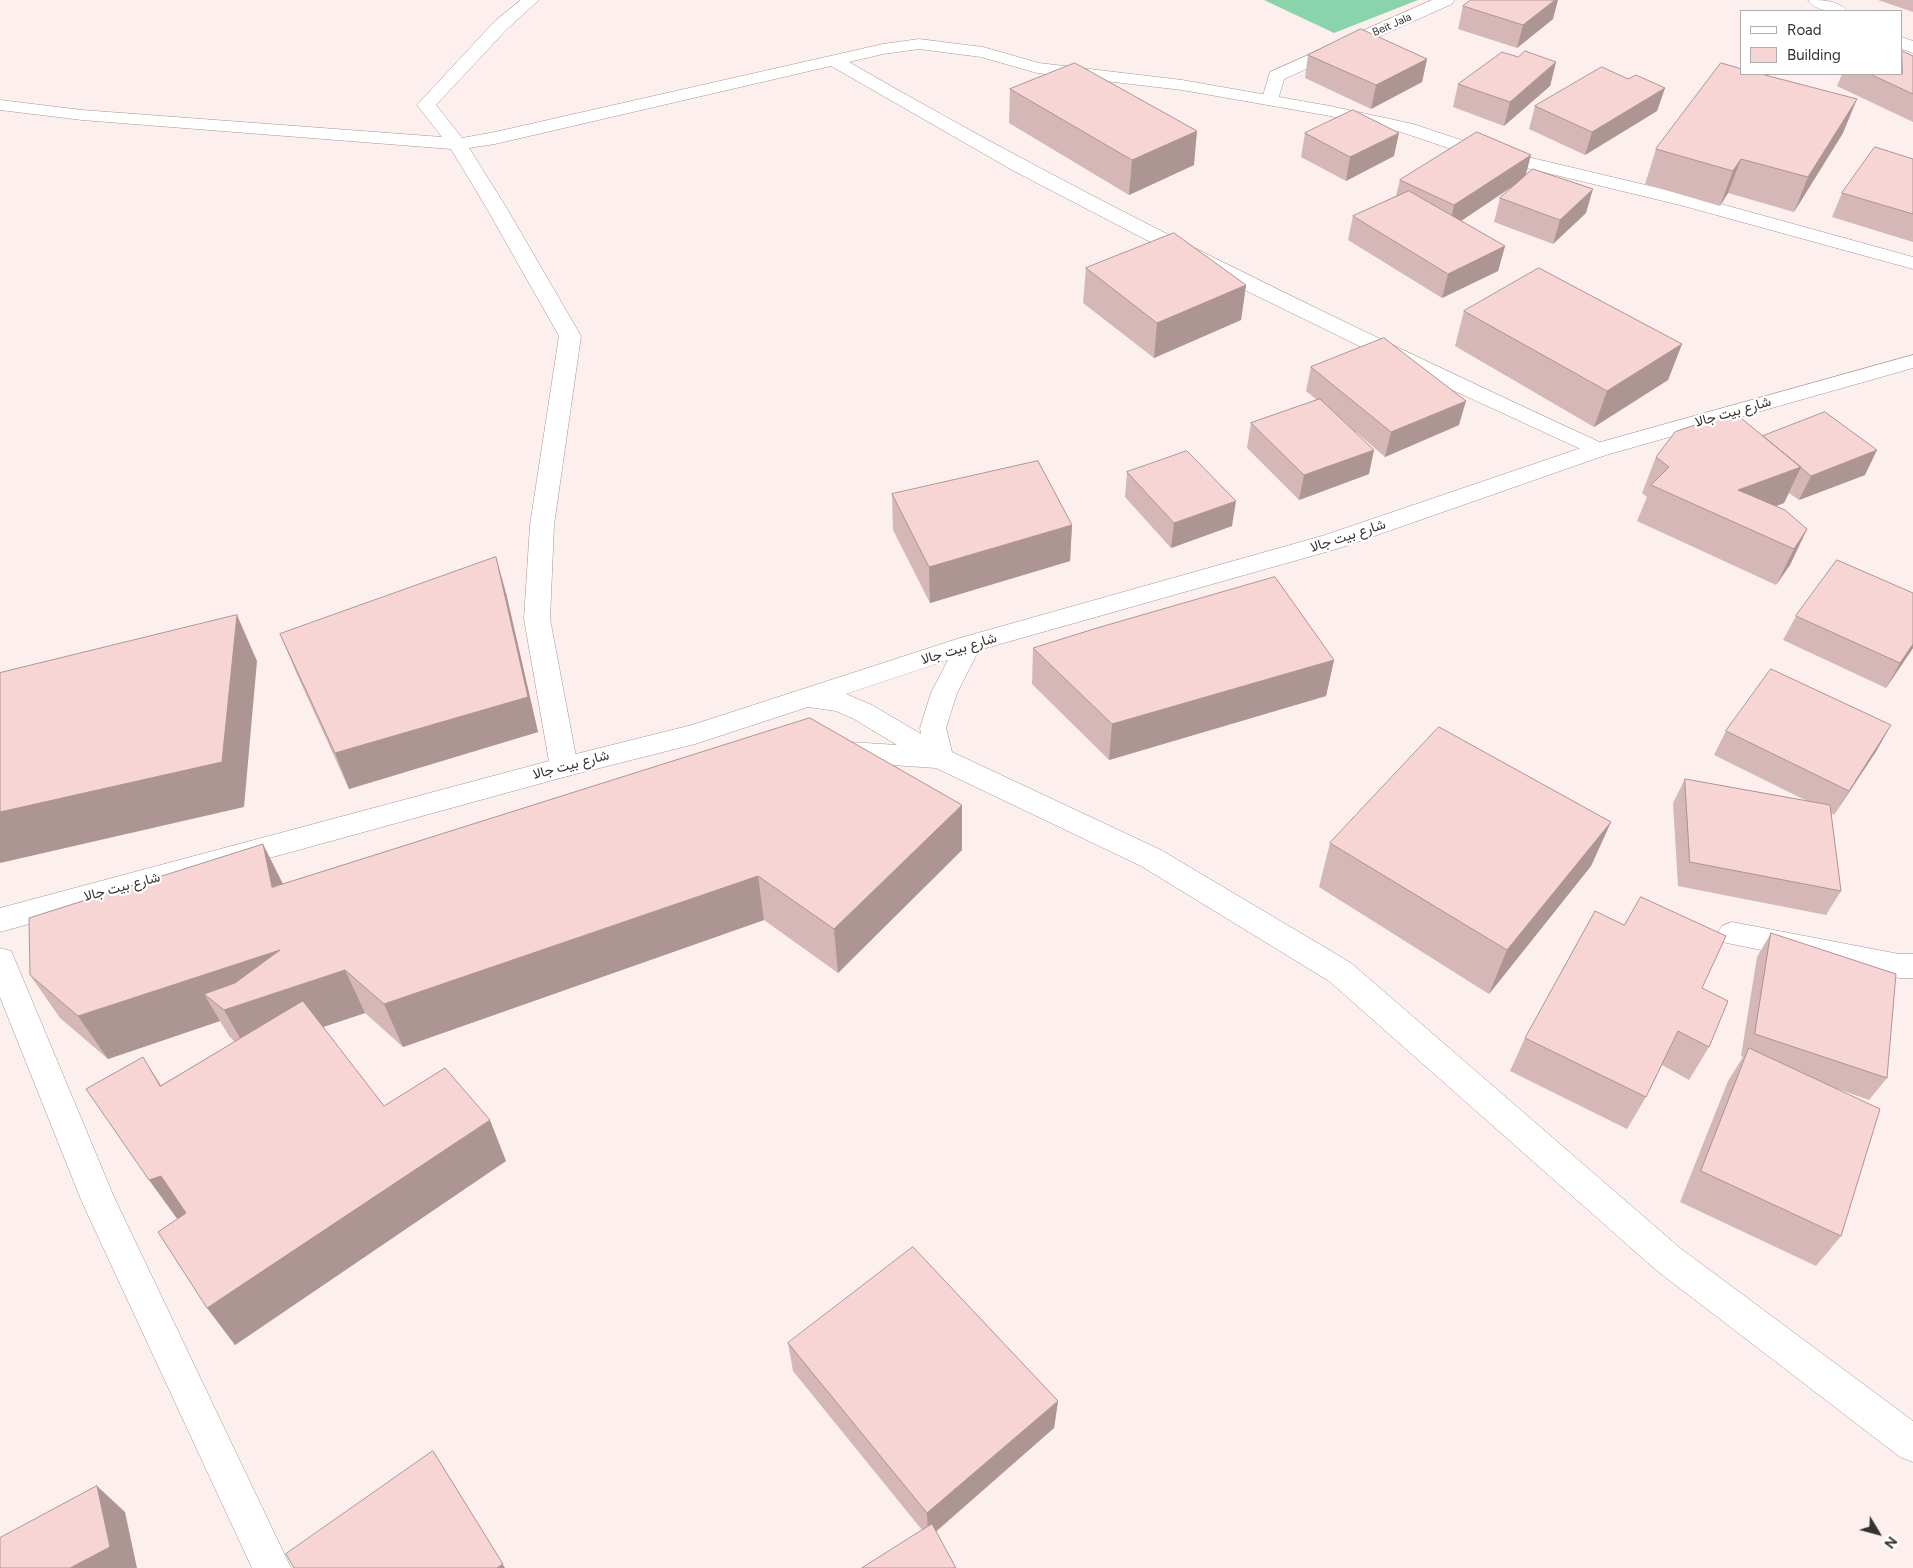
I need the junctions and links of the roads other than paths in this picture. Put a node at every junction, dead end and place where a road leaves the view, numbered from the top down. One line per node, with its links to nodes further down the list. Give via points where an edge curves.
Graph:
1 (531, 0): 8 (street, via 501,24 426,105)
2 (1446, 0): 6 (street, Beit Jala, via 1276,76)
3 (1816, 0): 4 (street)
4 (1837, 10)
5 (834, 61): 6 (street, via 919,44 983,52 1037,68); 8 (street); 11 (street, via 931,118 1221,272)
6 (1271, 99): 9 (street, via 1406,128 1467,148 1685,200)
7 (0, 105): 8 (street, via 92,116)
8 (457, 144): 20 (street, via 570,336 542,525 537,619)
9 (1913, 263)
10 (1913, 361): 11 (street, شارع بيت جالا)
11 (1598, 450): 12 (street, شارع بيت جالا, via 1331,542)
12 (969, 644): 13 (street, شارع بيت جالا); 19 (street, via 944,693 933,728)
13 (873, 676): 14 (street, شارع بيت جالا); 15 (street, via 860,696)
14 (810, 698): 15 (street, via 840,702); 16 (street, شارع بيت جالا)
15 (863, 712): 19 (street)
16 (695, 734): 17 (street); 20 (street, شارع بيت جالا)
17 (754, 741)
18 (814, 749): 19 (street)
19 (940, 758): 25 (street, via 1151,858 1340,972 1668,1259)
20 (564, 767): 21 (street, شارع بيت جالا)
21 (0, 920)
22 (1732, 934): 24 (street)
23 (0, 960): 26 (street, via 99,1202)
24 (1913, 966)
25 (1913, 1444)
26 (272, 1568)

